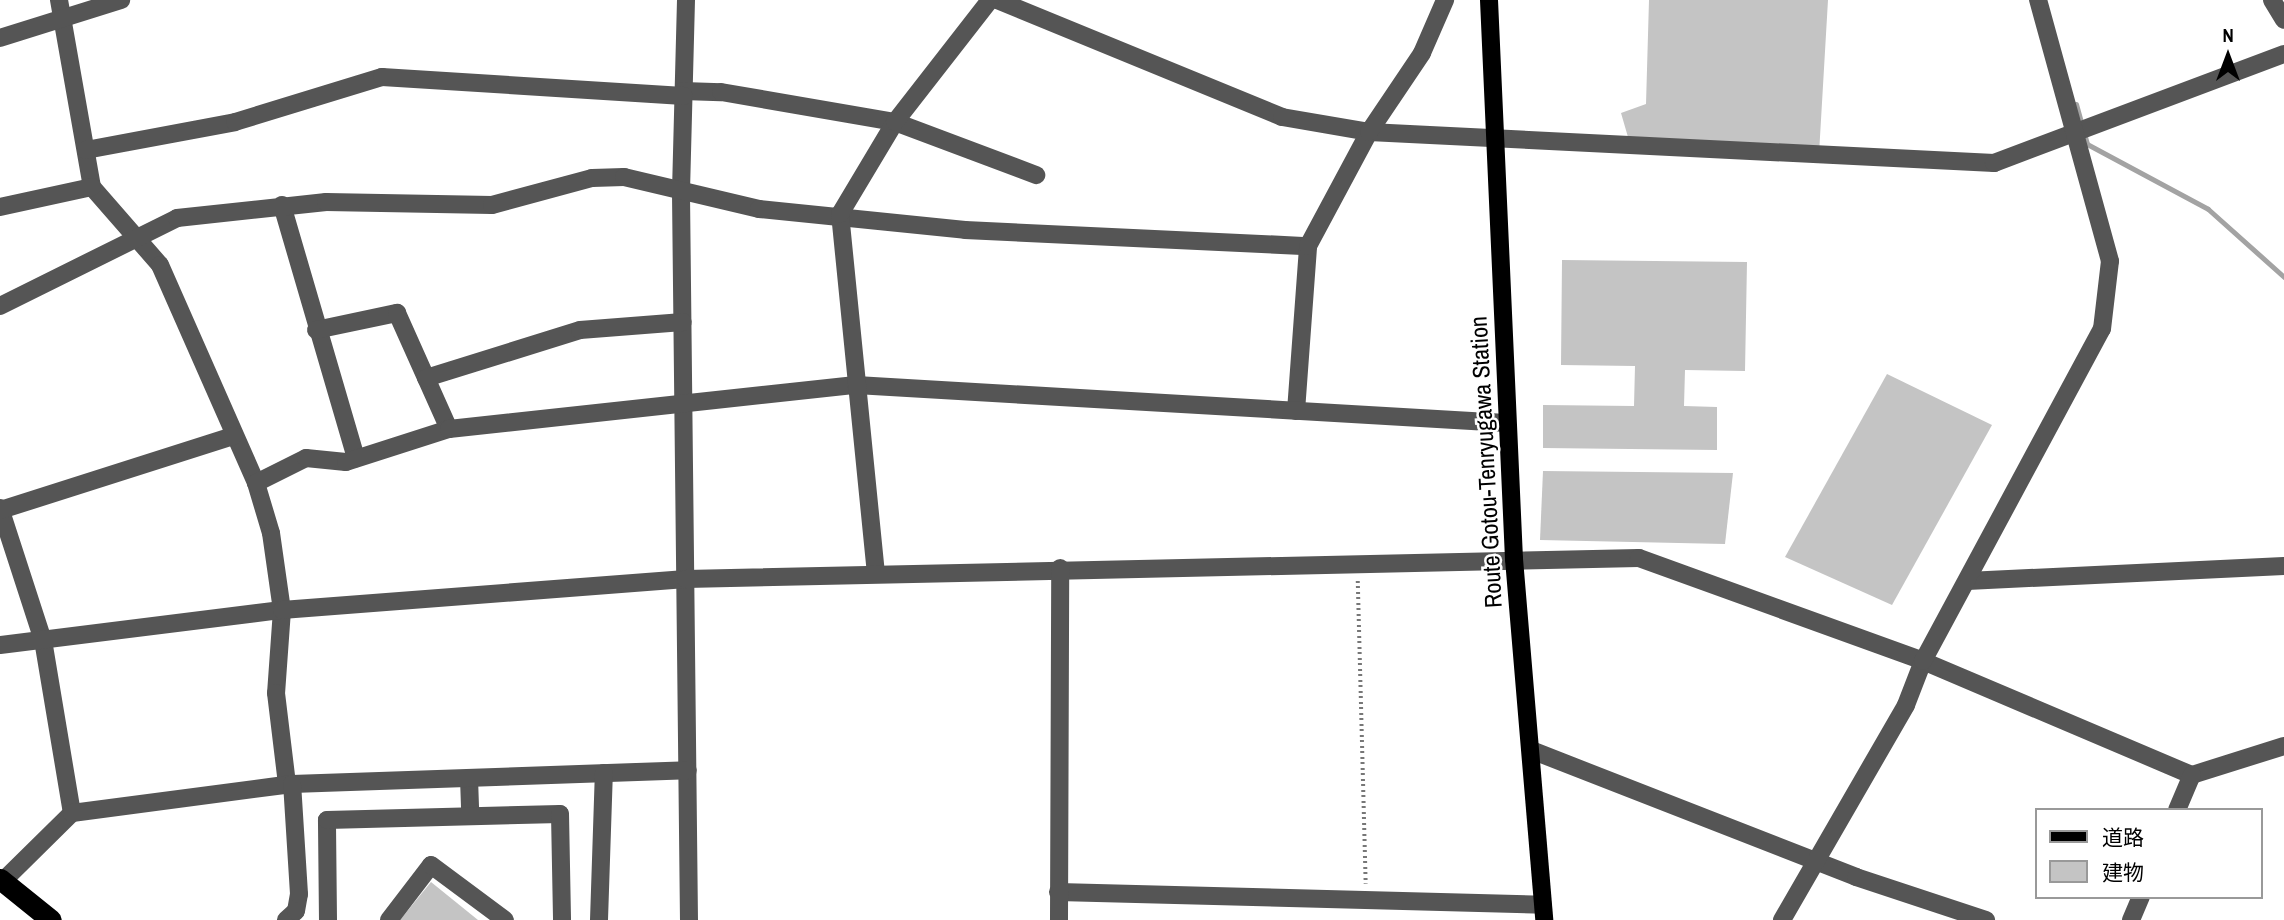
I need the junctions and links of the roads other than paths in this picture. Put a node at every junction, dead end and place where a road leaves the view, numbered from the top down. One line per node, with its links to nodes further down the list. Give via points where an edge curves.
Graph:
1 (60, 0): 10 (street)
2 (121, 0): 10 (street)
3 (686, 0): 14 (street)
4 (990, 0): 15 (street)
5 (997, 0): 17 (street, via 1282,117)
6 (1445, 0): 17 (street, via 1422,53)
7 (1489, 0): 18 (main road, Route Gotou-Tenryugawa Station)
8 (2038, 0): 16 (street)
9 (2272, 0): 11 (street)
10 (63, 19): 12 (street); 19 (street)
11 (2284, 20)
12 (0, 38)
13 (2284, 54): 16 (street)
14 (683, 94): 15 (street, via 721,92); 19 (street, via 382,77 235,122); 22 (street)
15 (895, 122): 20 (street); 25 (street)
16 (2077, 131): 18 (street, via 1994,163); 46 (street, via 2110,261 2102,329)
17 (1369, 132): 18 (street); 27 (street)
18 (1496, 137): 35 (main road, Route Gotou-Tenryugawa Station)
19 (86, 150): 21 (street)
20 (1036, 175)
21 (92, 187): 24 (street); 26 (street)
22 (681, 194): 23 (street, via 624,177 592,178 492,205); 25 (street, via 759,209); 29 (street)
23 (282, 205): 26 (street, via 177,218); 30 (street)
24 (0, 207)
25 (840, 214): 27 (street, via 965,230); 32 (street)
26 (141, 237): 28 (street); 37 (street, via 160,265)
27 (1308, 246): 34 (street)
28 (0, 306)
29 (683, 322): 31 (street, via 580,330); 33 (street)
30 (316, 330): 31 (street, via 397,313); 38 (street)
31 (426, 378): 36 (street)
32 (856, 385): 33 (street); 34 (street); 44 (street)
33 (685, 407): 36 (street); 45 (street)
34 (1296, 411): 35 (street)
35 (1506, 423): 41 (main road, Route Gotou-Tenryugawa Station)
36 (449, 429): 38 (street)
37 (233, 436): 39 (street); 40 (street)
38 (356, 458): 39 (street, via 306,458)
39 (256, 483): 47 (street)
40 (1, 509): 48 (street)
41 (1514, 559): 43 (street); 50 (street, via 1639,558); 52 (main road, Route Gotou-Tenryugawa Station)
42 (2284, 566): 46 (street)
43 (1060, 568): 44 (street); 63 (street)
44 (876, 574): 45 (street)
45 (686, 579): 47 (street); 53 (street)
46 (1967, 581): 50 (street)
47 (282, 610): 48 (street); 57 (street, via 275,693)
48 (43, 640): 49 (street); 59 (street)
49 (0, 645)
50 (1923, 661): 55 (street); 61 (street, via 1906,705)
51 (2284, 746): 55 (street)
52 (1531, 750): 61 (street); 65 (main road, Route Gotou-Tenryugawa Station)
53 (688, 770): 54 (street); 73 (street)
54 (604, 773): 56 (street); 72 (street)
55 (2192, 775): 58 (street)
56 (469, 778): 57 (street); 60 (street)
57 (290, 784): 59 (street); 67 (street, via 299,894 296,911)
58 (2178, 808)
59 (72, 813): 62 (street)
60 (470, 816): 68 (street, via 327,820); 71 (street, via 560,814)
61 (1814, 861): 75 (street); 76 (street)
62 (1, 880): 66 (highway)
63 (1058, 892): 65 (street, via 1365,900); 74 (street)
64 (2140, 899): 77 (street)
65 (1543, 912)
66 (51, 920)
67 (286, 920)
68 (328, 920)
69 (389, 920): 70 (street, via 431,866)
70 (505, 920)
71 (562, 920)
72 (599, 920)
73 (689, 920)
74 (1059, 920)
75 (1782, 920)
76 (1986, 920)
77 (2131, 920)

